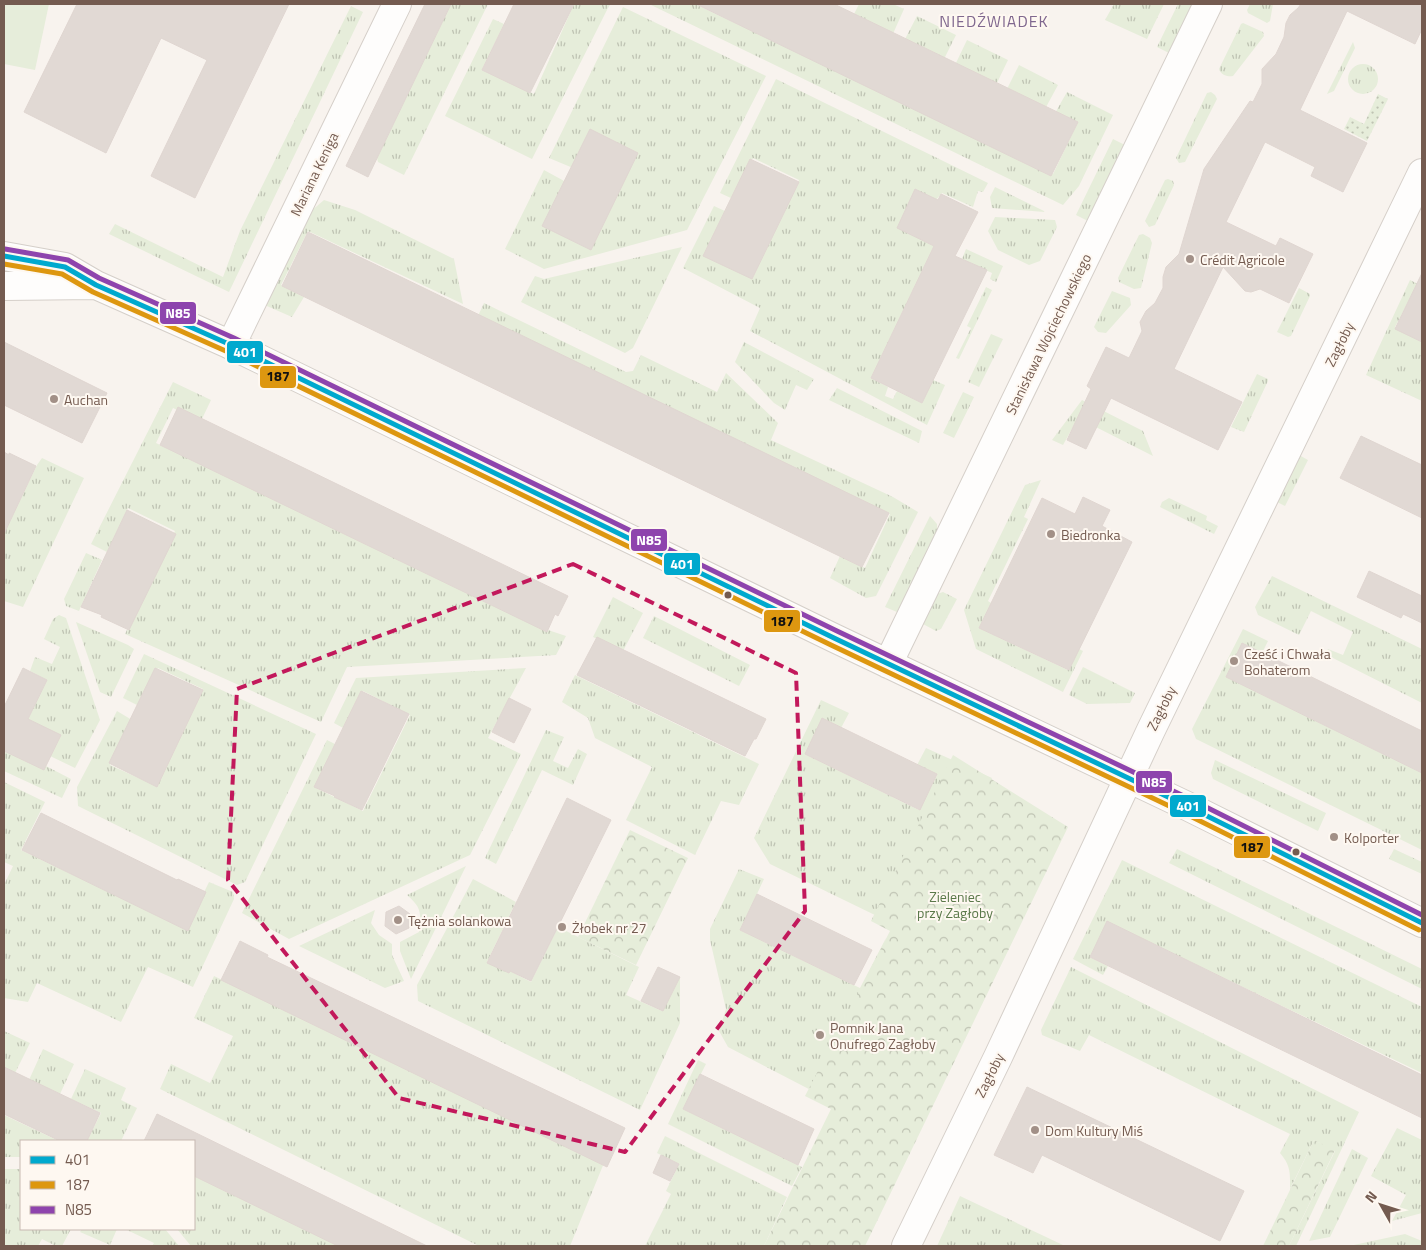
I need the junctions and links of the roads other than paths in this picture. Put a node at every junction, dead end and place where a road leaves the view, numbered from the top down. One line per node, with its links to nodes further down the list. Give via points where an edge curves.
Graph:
1 (397, 4): 7 (street, Mariana Keniga)
2 (1208, 4): 8 (street, Stanisława Wojciechowskiego)
3 (1422, 173): 9 (street, Zagłoby)
4 (4, 256): 5 (street, via 65,267)
5 (96, 285): 6 (street); 7 (street)
6 (4, 286)
7 (230, 344): 8 (street)
8 (888, 664): 9 (street)
9 (1129, 779): 10 (street); 11 (street, Zagłoby)
10 (1422, 923)
11 (906, 1246)

